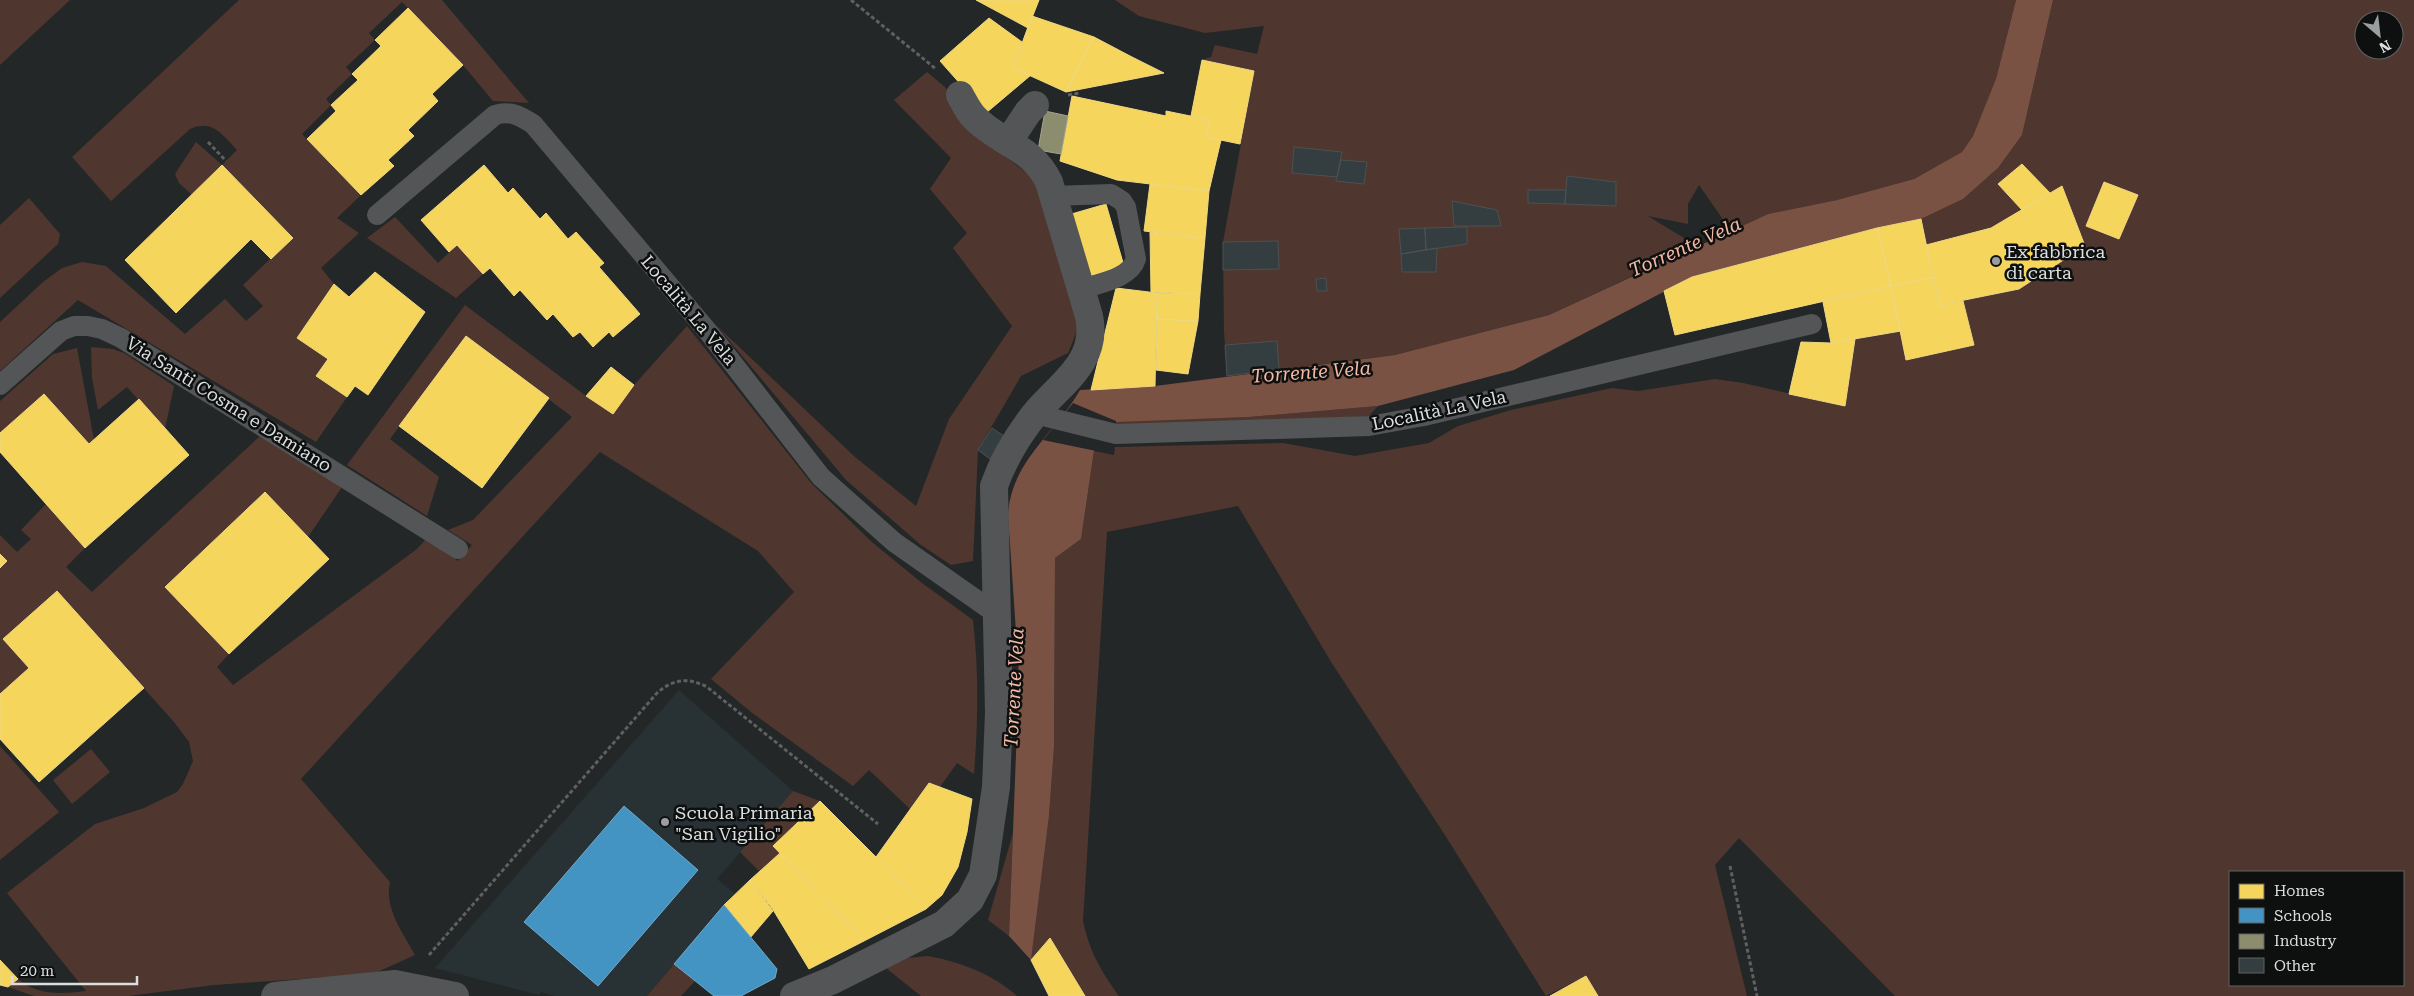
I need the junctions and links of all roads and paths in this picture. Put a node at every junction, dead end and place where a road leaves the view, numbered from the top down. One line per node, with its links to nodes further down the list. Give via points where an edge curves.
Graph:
1 (851, 0): 2 (path, via 950,81)
2 (960, 96): 5 (street, via 977,120)
3 (1035, 105): 5 (street)
4 (208, 142): 6 (path)
5 (1008, 142): 7 (street, via 1042,168)
6 (226, 161)
7 (1053, 196): 9 (street); 9 (lane, via 1111,194 1126,207 1136,259 1134,264 1125,274)
8 (377, 215): 14 (lane, Località La Vela, via 495,115 520,116 533,124 710,334 820,476 894,542)
9 (1080, 290): 12 (street, via 1091,327 1088,344 1077,369)
10 (1812, 324): 12 (lane, Località La Vela, via 1424,416 1369,426 1116,434)
11 (0, 385): 13 (lane, Via Santi Cosma e Damiano, via 62,331 74,326 102,329 192,381)
12 (1047, 417): 14 (street, via 1019,434 994,486)
13 (458, 549)
14 (998, 615): 20 (street, via 996,788 983,875 970,900 950,920 924,935)
15 (878, 824): 17 (path, via 707,687 682,680 657,693)
16 (1730, 866): 21 (path)
17 (426, 958)
18 (275, 996): 19 (street, via 395,984)
19 (455, 996)
20 (794, 996)
21 (1757, 996)

